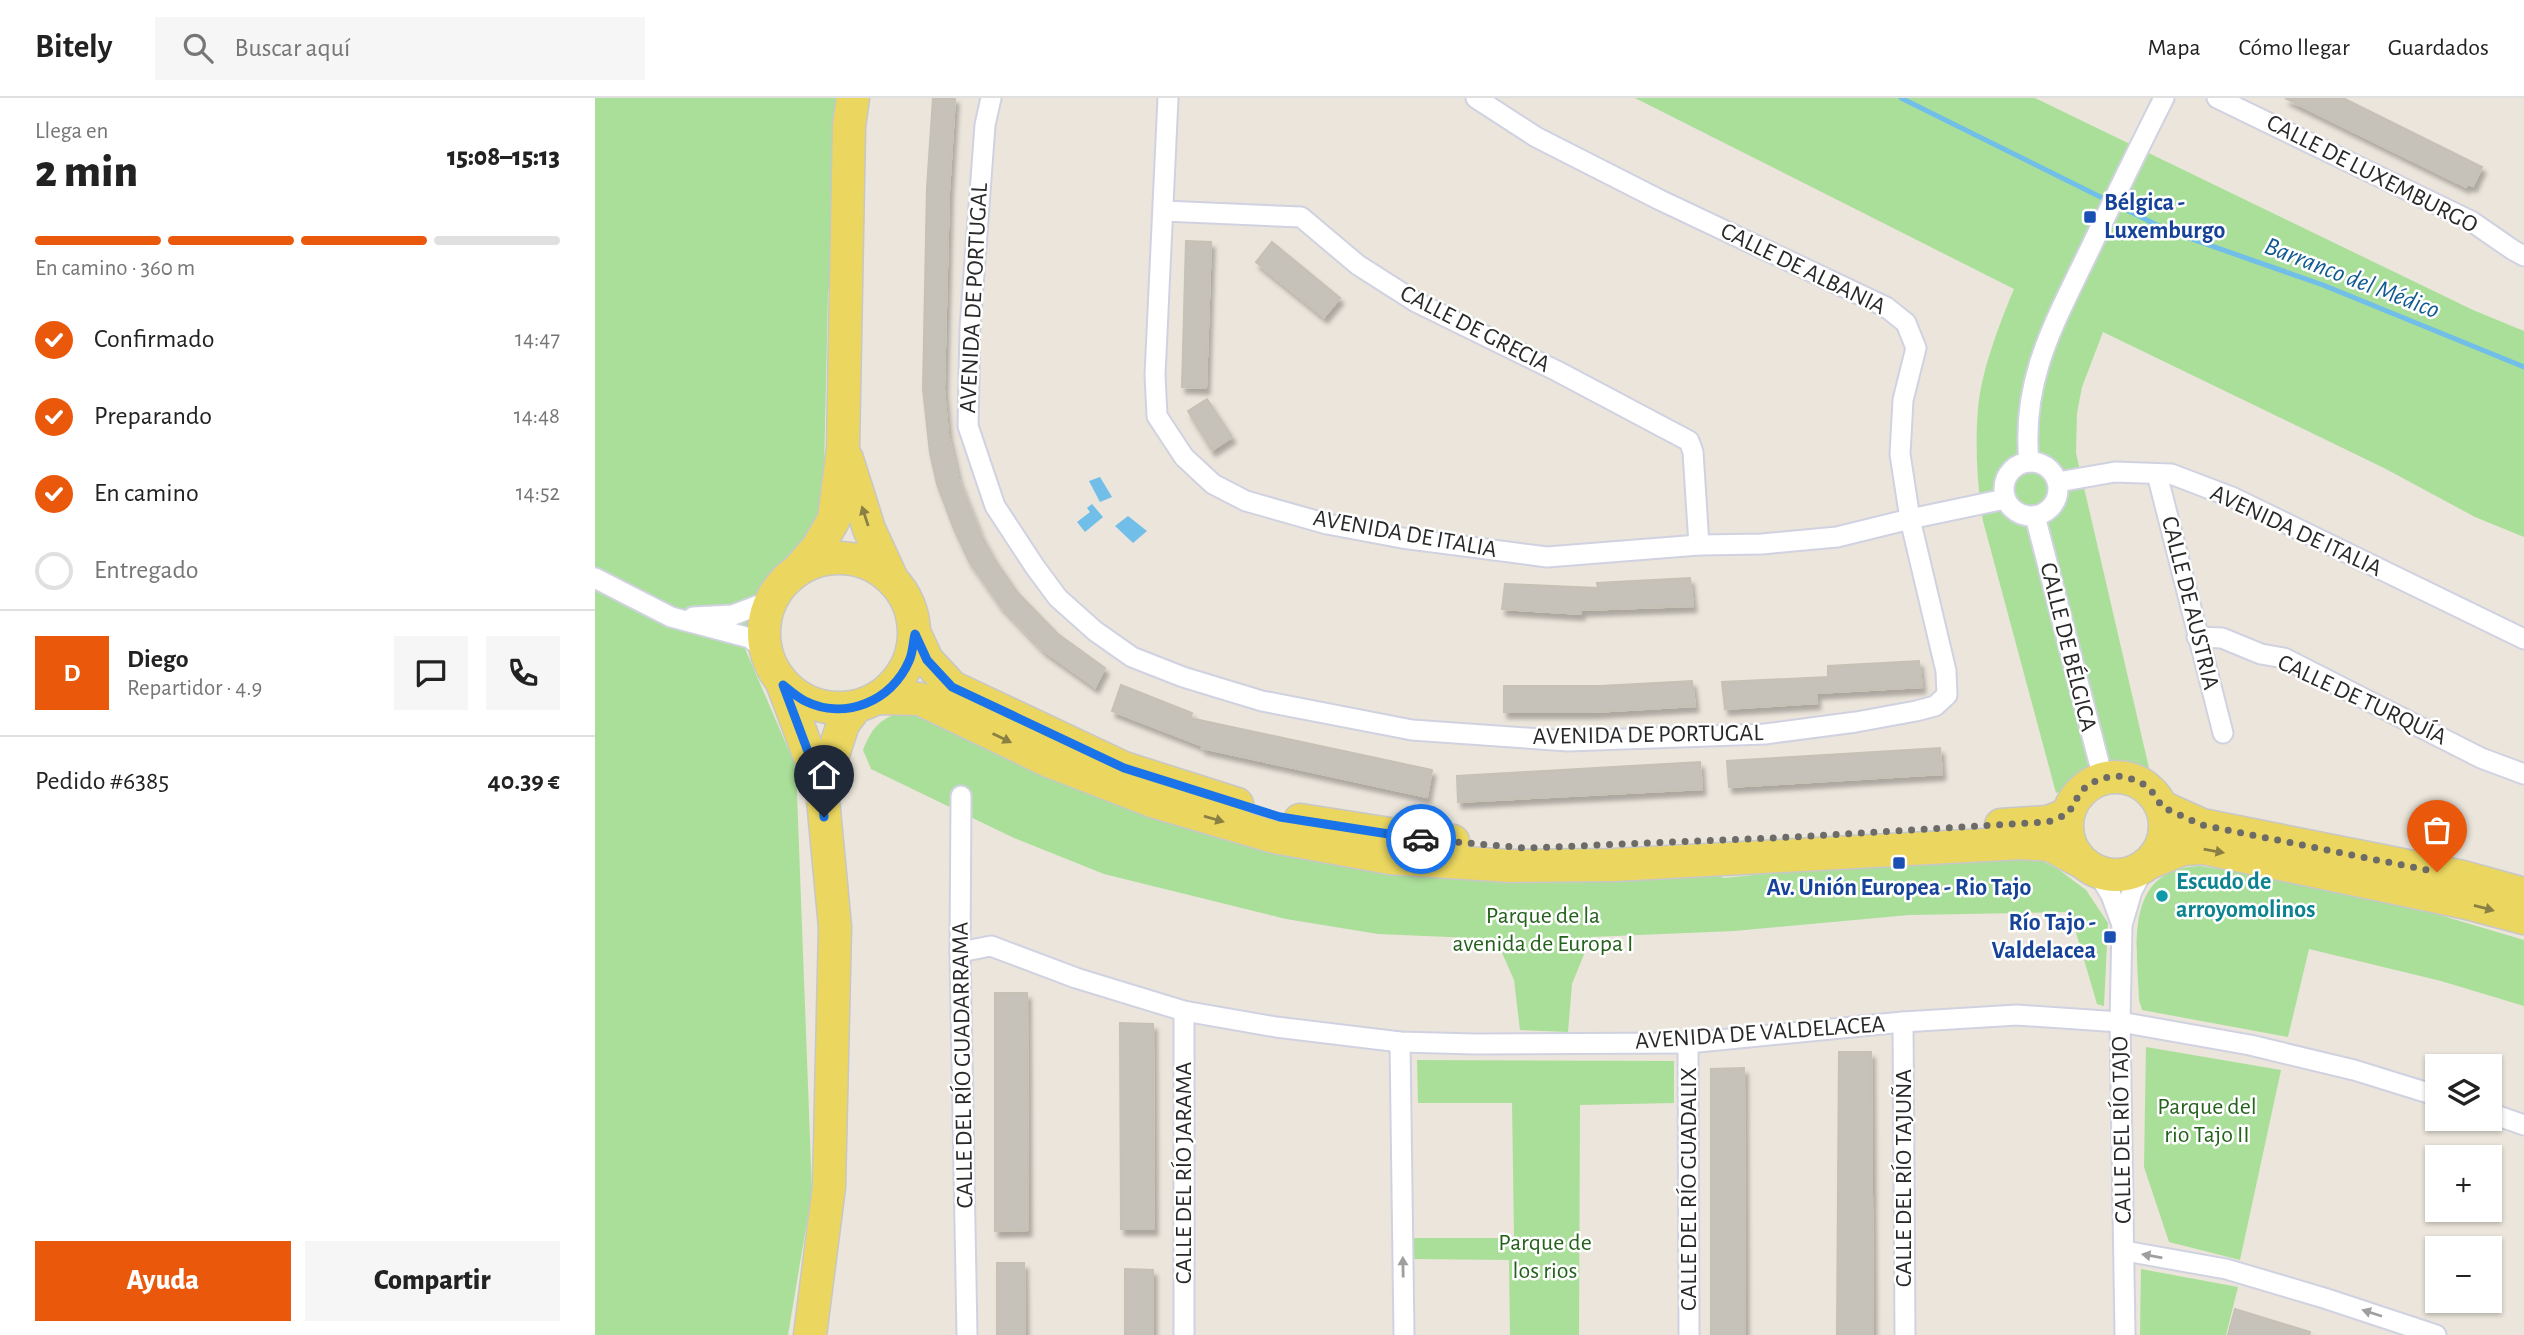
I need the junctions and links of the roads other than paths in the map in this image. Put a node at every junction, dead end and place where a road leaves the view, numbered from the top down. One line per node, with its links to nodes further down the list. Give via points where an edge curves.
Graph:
1 (853, 98): 9 (main road)
2 (991, 98): 27 (street, AVENIDA DE PORTUGAL, via 982,152 969,328 968,426 995,506 1035,567 1058,598 1132,657 1249,697 1412,730 1568,741 1765,734 1916,711 1935,706)
3 (1168, 98): 7 (street, AVENIDA DE ITALIA)
4 (1476, 98): 15 (street, CALLE DE ALBANIA, via 1536,137 1886,307 1906,323 1916,348 1903,400 1900,454)
5 (2164, 98): 10 (street, via 2045,344 2030,404)
6 (2217, 98): 8 (street, CALLE DE LUXEMBURGO, via 2471,221)
7 (1164, 211): 16 (street, CALLE DE GRECIA, via 1301,217 1358,265 1416,302 1689,441); 16 (street, AVENIDA DE ITALIA, via 1154,375 1157,416 1184,457 1213,484 1246,501 1327,524 1547,557)
8 (2524, 256)
9 (843, 448): 17 (main road, via 834,519); 19 (main road, one-way to 9, via 869,529)
10 (2029, 461): 12 (street, via 2051,470); 13 (street, via 2008,474)
11 (2157, 474): 12 (street, AVENIDA DE ITALIA, via 2115,472); 23 (street, CALLE DE AUSTRIA); 24 (street, AVENIDA DE ITALIA, via 2171,474 2234,498)
12 (2058, 482): 14 (street, via 2056,502)
13 (2005, 499): 14 (street, via 2015,512); 15 (street, AVENIDA DE ITALIA)
14 (2035, 516): 31 (street, CALLE DE BÉLGICA)
15 (1910, 519): 16 (street, AVENIDA DE ITALIA, via 1837,537); 27 (street, CALLE DE ALBANIA, via 1946,671)
16 (1699, 545)
17 (799, 569): 19 (main road, via 822,559 847,558 871,565); 20 (main road)
18 (595, 578): 21 (street)
19 (892, 579): 22 (main road, via 912,614)
20 (770, 600): 21 (street, via 733,615); 25 (main road, via 763,625)
21 (671, 617): 25 (street, via 750,638)
22 (915, 634): 28 (main road, via 911,659 898,681); 35 (main road, via 927,660 952,687 1124,768 1280,817 1416,838 1525,848 2048,822)
23 (2197, 637): 29 (street, CALLE DE AUSTRIA); 30 (street, CALLE DE TURQUÍA, via 2222,638 2284,658 2481,758)
24 (2524, 639)
25 (765, 651): 26 (main road)
26 (783, 685): 28 (main road, via 804,701 829,709); 32 (main road)
27 (1947, 695)
28 (867, 703): 32 (main road, via 843,724); 37 (main road, one-way to 37, via 920,699 1049,761 1155,802 1274,837 1390,858 1511,866 1613,865 2021,843 2050,845)
29 (2223, 733)
30 (2524, 774)
31 (2103, 778): 34 (main road, via 2118,776 2145,785); 35 (main road, via 2081,791)
32 (822, 789): 51 (main road, via 835,926 830,1159)
33 (961, 796): 41 (street, CALLE DEL RÍO GUADARRAMA)
34 (2162, 807): 36 (main road, via 2164,838); 38 (main road, via 2202,825 2463,877)
35 (2068, 814): 37 (main road, via 2069,839)
36 (2147, 864): 37 (main road, via 2114,875); 39 (main road, one-way to 39, via 2183,849 2204,848); 40 (street, CALLE DEL RÍO TAJO, via 2132,891)
37 (2090, 867): 40 (street, CALLE DEL RÍO TAJO, via 2111,895)
38 (2524, 894)
39 (2524, 918)
40 (2122, 925): 44 (street, CALLE DEL RÍO TAJO)
41 (960, 952): 42 (street, AVENIDA DE VALDELACEA, via 991,946); 52 (street, CALLE DEL RÍO GUADARRAMA)
42 (1184, 1011): 45 (street, AVENIDA DE VALDELACEA); 53 (street, CALLE DEL RÍO JARAMA)
43 (1903, 1021): 44 (street, AVENIDA DE VALDELACEA, via 2017,1015); 46 (street, AVENIDA DE VALDELACEA); 56 (street, CALLE DEL RÍO TAJUÑA)
44 (2120, 1022): 47 (street, AVENIDA DE VALDELACEA, via 2251,1045); 50 (street, CALLE DEL RÍO TAJO)
45 (1400, 1042): 46 (street, AVENIDA DE VALDELACEA); 54 (street, one-way to 45)
46 (1688, 1043): 55 (street, CALLE DEL RÍO GUADALIX)
47 (2425, 1092)
48 (2502, 1117): 49 (street)
49 (2524, 1125)
50 (2125, 1251): 57 (street, CALLE DEL RÍO TAJO); 58 (street, one-way to 50, via 2226,1269)
51 (810, 1335)
52 (967, 1335)
53 (1184, 1335)
54 (1404, 1335)
55 (1689, 1335)
56 (1905, 1335)
57 (2125, 1335)
58 (2436, 1335)

